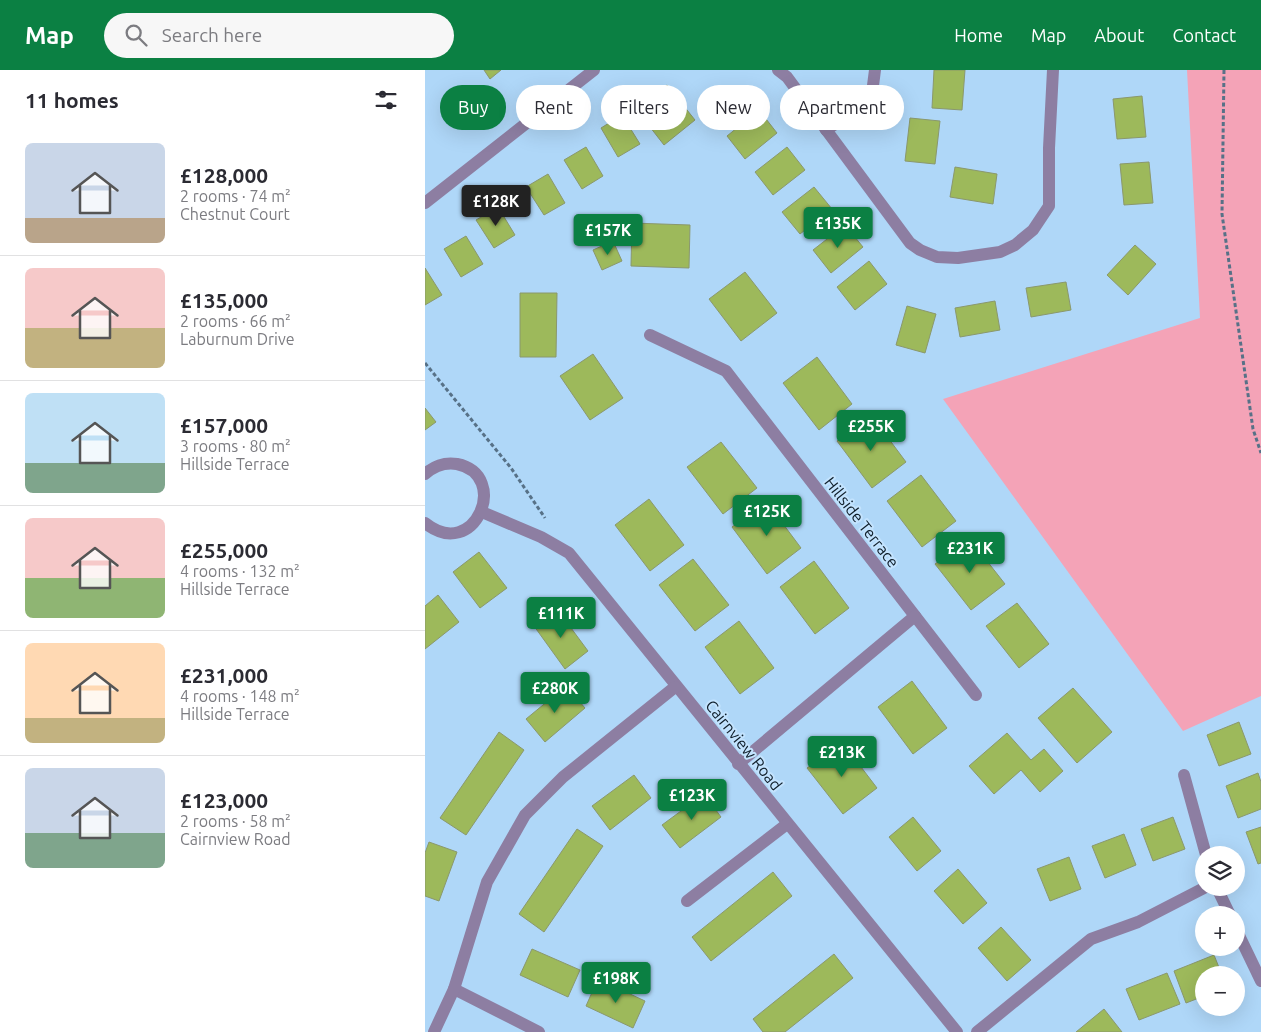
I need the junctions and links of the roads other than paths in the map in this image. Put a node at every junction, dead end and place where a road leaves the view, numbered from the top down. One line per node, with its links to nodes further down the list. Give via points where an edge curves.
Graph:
1 (594, 70): 8 (street)
2 (778, 70): 5 (street)
3 (875, 70): 6 (street)
4 (1053, 70): 7 (street, via 1049,206 1033,230 1000,252 958,258 937,257 910,243)
5 (794, 85)
6 (873, 85)
7 (827, 130)
8 (425, 203)
9 (650, 335): 14 (street, Hillside Terrace, via 726,370)
10 (425, 474): 11 (street, via 448,463 470,470 479,478 483,489)
11 (482, 512): 12 (street, via 466,530 454,533 442,532); 15 (street, Cairnview Road, via 541,537 569,554)
12 (428, 525): 13 (street)
13 (425, 539)
14 (915, 616): 16 (street, Hillside Terrace); 17 (street)
15 (675, 686): 17 (street, Cairnview Road); 25 (street, via 563,777 525,815 487,882)
16 (976, 695)
17 (738, 764): 19 (street, Cairnview Road)
18 (1184, 775): 20 (street)
19 (787, 824): 22 (street); 28 (street, Cairnview Road)
20 (1204, 846)
21 (1195, 893): 29 (street, via 1138,922 1091,939)
22 (687, 901)
23 (1245, 948): 24 (street)
24 (1261, 982)
25 (454, 988): 26 (street); 27 (street)
26 (435, 1032)
27 (539, 1032)
28 (957, 1032)
29 (977, 1032)

